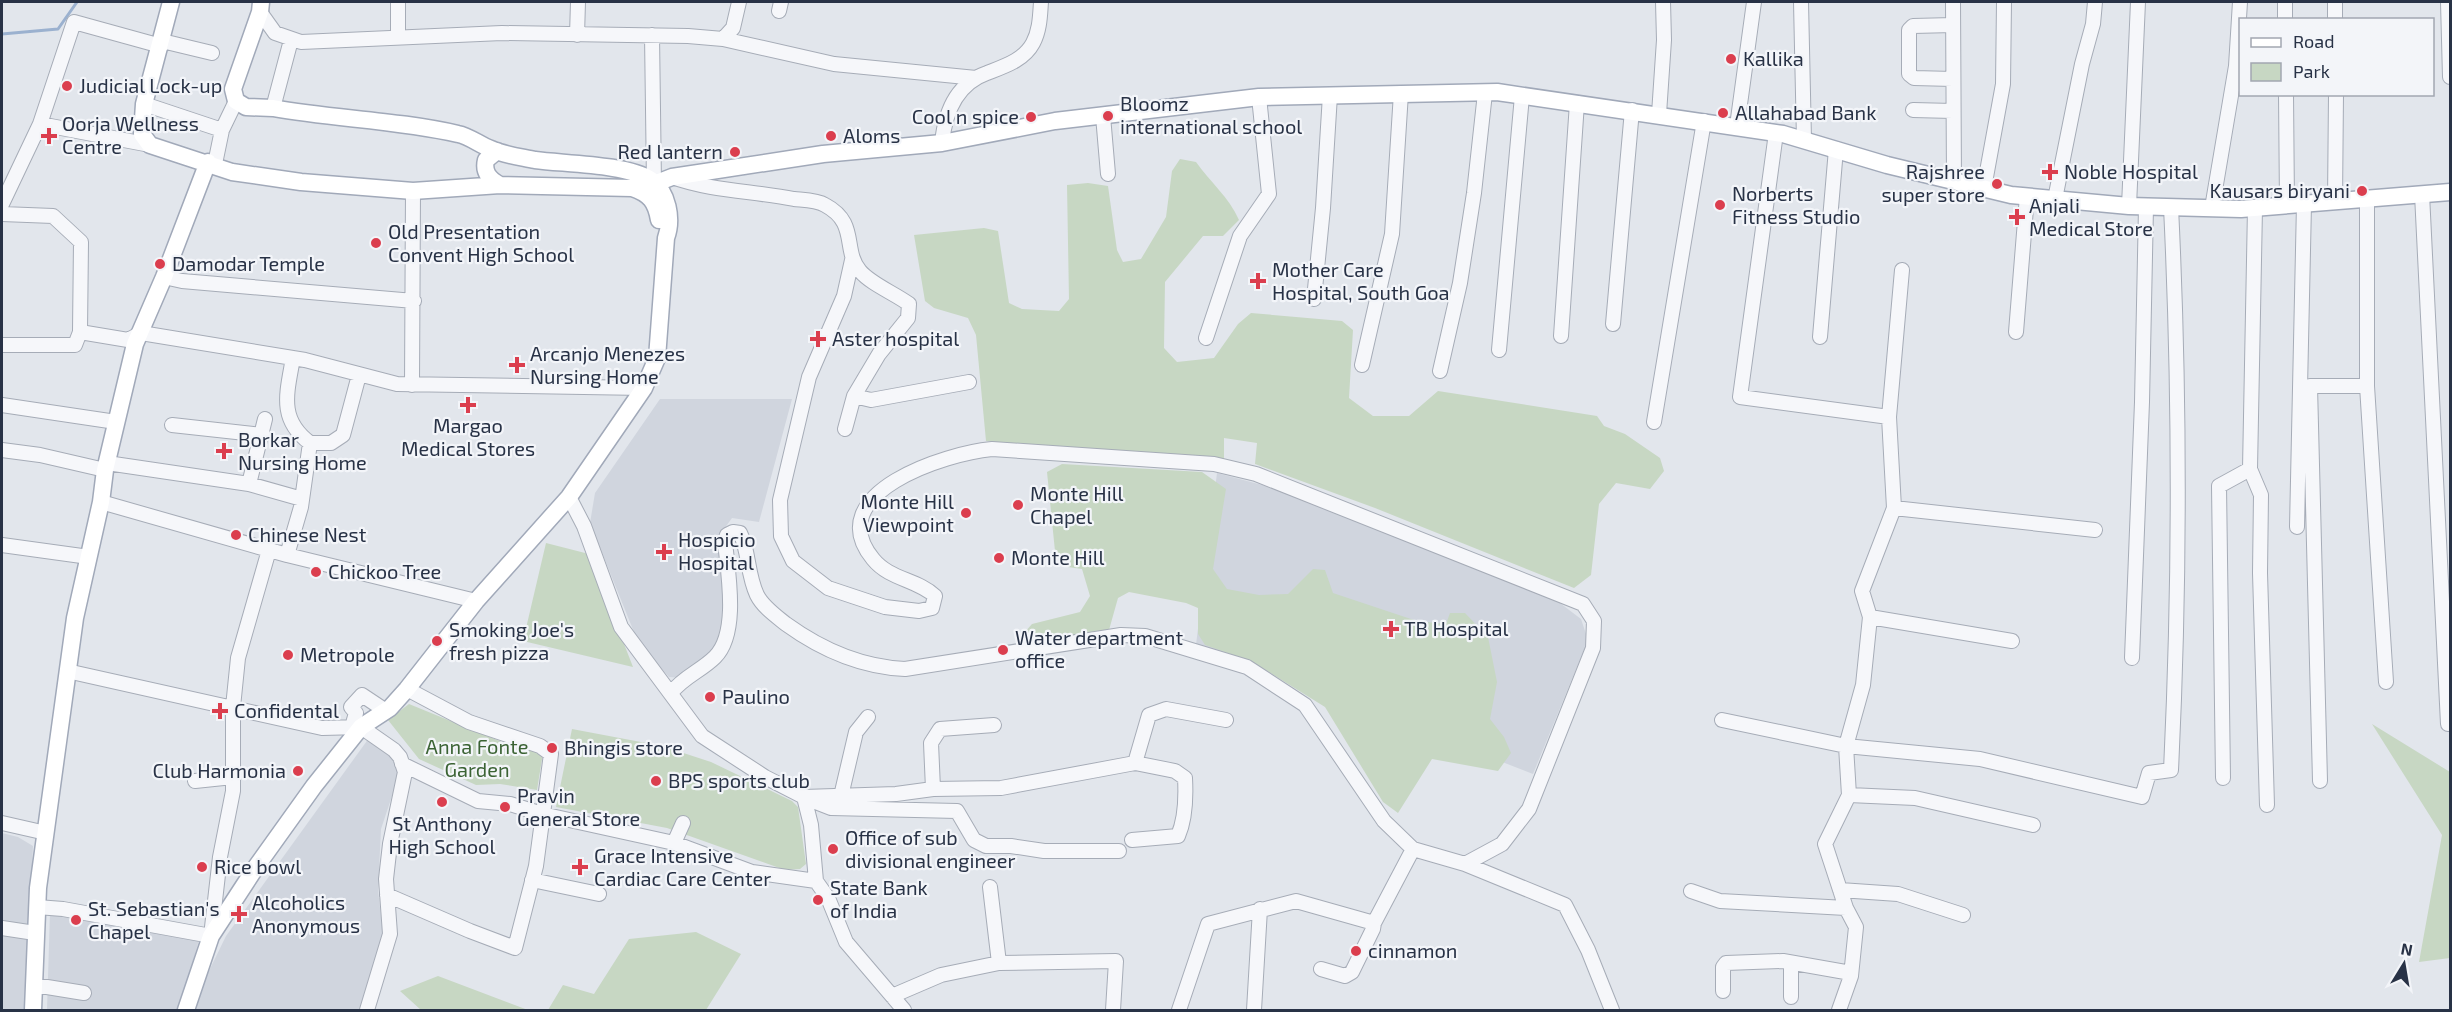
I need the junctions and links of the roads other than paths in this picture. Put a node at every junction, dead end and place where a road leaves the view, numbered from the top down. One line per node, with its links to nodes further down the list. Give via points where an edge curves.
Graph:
1 (171, 2): 26 (main road)
2 (398, 2): 23 (street)
3 (578, 2): 21 (street)
4 (739, 2): 24 (street, via 733,28)
5 (1041, 2): 29 (street, via 1038,31 1028,50 1004,67)
6 (1663, 2): 45 (street)
7 (1754, 2): 49 (street)
8 (1801, 2): 52 (street)
9 (1953, 2): 20 (street)
10 (2004, 2): 63 (street, via 2003,84)
11 (2095, 2): 68 (street)
12 (2138, 2): 74 (street)
13 (2240, 2): 76 (street, via 2236,66)
14 (2285, 2): 18 (street)
15 (2335, 2): 19 (street)
16 (2448, 2): 28 (street)
17 (260, 7): 25 (street, via 275,33); 38 (main road, via 233,89)
18 (2285, 18)
19 (2335, 18)
20 (1953, 25): 30 (street); 30 (street, via 1913,26 1909,30 1909,74 1914,78)
21 (577, 35): 22 (street); 23 (street, via 502,33)
22 (652, 35): 24 (street); 61 (street)
23 (398, 38): 25 (street)
24 (723, 39): 29 (street, via 834,64)
25 (291, 40): 41 (street)
26 (161, 44): 27 (street); 40 (main road); 48 (street, via 74,22)
27 (212, 53)
28 (2451, 76)
29 (976, 78): 53 (street, via 966,84 952,104)
30 (1953, 79): 44 (street)
31 (1401, 93): 32 (main road); 33 (main road); 95 (street, via 1392,234)
32 (1485, 93): 34 (main road); 96 (street, via 1460,283)
33 (1330, 95): 37 (main road); 83 (street)
34 (1522, 96): 39 (main road); 93 (street)
35 (2286, 96): 73 (street)
36 (2336, 96): 70 (street)
37 (1259, 97): 46 (main road); 91 (street, via 1269,194 1240,236)
38 (236, 101): 41 (main road, via 246,107); 50 (street)
39 (1576, 103): 42 (main road); 89 (street)
40 (144, 104): 50 (street); 54 (main road, via 142,134)
41 (273, 108): 56 (main road, via 460,134)
42 (1632, 110): 45 (main road); 85 (street)
43 (1913, 110): 44 (street)
44 (1953, 111): 60 (street)
45 (1659, 114): 47 (main road)
46 (1103, 116): 53 (main road); 58 (street)
47 (1704, 121): 49 (main road); 107 (street)
48 (40, 124): 54 (street); 71 (street)
49 (1737, 126): 51 (main road)
50 (222, 130): 57 (street)
51 (1776, 133): 52 (main road); 104 (street, via 1740,397)
52 (1804, 140): 55 (main road)
53 (942, 142): 59 (main road, via 823,154)
54 (150, 145): 57 (main road)
55 (1836, 149): 60 (main road); 90 (street)
56 (497, 151): 61 (main road, via 635,174); 62 (main road, via 486,160 485,169)
57 (212, 160): 64 (main road, via 232,172 250,175); 82 (main road)
58 (1108, 174)
59 (672, 177): 61 (main road); 80 (street, via 697,186 824,204 843,220 850,236)
60 (1954, 181): 63 (main road)
61 (654, 184): 79 (main road, via 668,207 670,227)
62 (500, 185): 64 (main road); 79 (main road, via 643,191 656,205)
63 (1984, 188): 67 (main road)
64 (413, 191): 84 (street)
65 (2451, 192): 66 (main road)
66 (2422, 194): 69 (main road); 139 (street)
67 (2027, 196): 68 (main road); 87 (street)
68 (2055, 199): 74 (main road)
69 (2367, 199): 70 (main road); 100 (street)
70 (2335, 201): 72 (main road)
71 (2, 204)
72 (2304, 204): 73 (main road); 120 (street)
73 (2286, 205): 77 (main road)
74 (2138, 206): 75 (main road); 129 (street, via 2142,402)
75 (2171, 207): 76 (main road); 142 (street, via 2177,513 2171,770 2150,773 2142,797 1980,759)
76 (2212, 208): 77 (main road)
77 (2255, 208): 114 (street)
78 (2, 214): 86 (street, via 53,216 81,242)
79 (666, 238): 101 (main road, via 657,358)
80 (852, 260): 102 (street, via 860,272 909,304 908,318 879,354); 163 (street, via 844,296 809,377 780,500 781,536 793,561 828,588 885,607 919,611 932,608 935,596 927,588 898,579 883,569 863,544 860,526 864,509 879,492 905,475 969,451 992,449 1214,464 1256,474 1583,604 1594,621 1593,648 1529,809 1502,844)
81 (1902, 270): 104 (street)
82 (164, 277): 84 (street); 88 (main road)
83 (1314, 298)
84 (414, 301): 99 (street)
85 (1613, 324)
86 (80, 332): 88 (street, via 128,340); 92 (street, via 75,345)
87 (2016, 332)
88 (141, 333): 94 (street); 106 (main road)
89 (1561, 336)
90 (1820, 337)
91 (1206, 338)
92 (2, 345)
93 (1499, 350)
94 (293, 358): 97 (street); 111 (street, via 289,417 297,433)
95 (1362, 365)
96 (1440, 371)
97 (359, 375): 99 (street); 111 (street, via 343,435 331,443)
98 (969, 382): 102 (street, via 871,400)
99 (412, 385): 101 (street)
100 (2367, 386): 131 (street); 148 (street, via 2310,386)
101 (644, 388): 116 (main road)
102 (854, 396): 109 (street)
103 (2, 405): 106 (street)
104 (1889, 417): 119 (street)
105 (265, 419): 110 (street)
106 (116, 422): 113 (main road)
107 (1654, 422)
108 (172, 425): 110 (street)
109 (844, 429)
110 (263, 435): 115 (street)
111 (310, 443): 117 (street)
112 (2, 450): 113 (street)
113 (106, 466): 115 (street); 118 (main road)
114 (2250, 469): 146 (street, via 2219,486); 153 (street, via 2261,495)
115 (249, 484): 117 (street)
116 (569, 497): 126 (main road); 133 (street, via 584,526 621,627)
117 (302, 499): 124 (street)
118 (101, 502): 123 (street); 125 (main road)
119 (1894, 508): 121 (street); 127 (street, via 1863,591)
120 (2297, 527)
121 (2095, 530)
122 (2, 545): 125 (street)
123 (269, 550): 124 (street); 134 (street, via 238,658)
124 (287, 555): 126 (street)
125 (89, 557): 130 (main road)
126 (476, 601): 132 (main road)
127 (1870, 617): 128 (street); 142 (street, via 1863,685)
128 (2013, 642)
129 (2132, 658)
130 (67, 671): 134 (street); 158 (main road)
131 (2386, 682)
132 (407, 689): 135 (main road); 154 (street, via 469,722 540,746 551,754)
133 (671, 693): 152 (street, via 702,736); 161 (street, via 716,656 724,642 729,627 725,542 727,535 740,533 750,578 758,598 772,614 828,651 856,661 905,669 1122,635 1145,636 1247,667 1305,705 1384,821)
134 (233, 707): 141 (street, via 322,728); 145 (street)
135 (386, 711): 141 (main road); 141 (street, via 362,694 351,707 356,713)
136 (867, 717): 151 (street, via 856,732)
137 (1226, 720): 143 (street, via 1166,710 1149,715)
138 (1722, 720): 142 (street)
139 (2448, 724)
140 (994, 725): 149 (street, via 940,729 931,743)
141 (357, 727): 144 (street, via 394,750); 178 (main road, via 256,867)
142 (1846, 746): 150 (street)
143 (1135, 763): 149 (street, via 1001,788); 159 (street, via 1175,771 1185,778 1186,786 1178,836)
144 (402, 764): 154 (street, via 478,801 510,804); 170 (street, via 405,772 390,844)
145 (233, 777): 147 (street); 178 (street)
146 (2223, 778)
147 (195, 781)
148 (2319, 781)
149 (933, 789): 151 (street)
150 (1849, 795): 157 (street, via 1916,798); 167 (street, via 1825,844)
151 (841, 796): 152 (street)
152 (804, 797): 162 (street, via 831,808 957,811 974,840 986,846); 165 (street)
153 (2267, 806)
154 (542, 814): 160 (street); 164 (street)
155 (2, 823): 158 (street)
156 (683, 823): 160 (street)
157 (2033, 825)
158 (46, 833): 171 (main road)
159 (1132, 840)
160 (674, 843): 165 (street, via 752,872)
161 (1413, 849): 163 (street); 175 (street)
162 (1119, 851)
163 (1465, 864): 195 (street, via 1566,905)
164 (532, 880): 169 (street); 170 (street, via 515,948)
165 (816, 881): 186 (street, via 828,898 846,942)
166 (990, 887): 179 (street)
167 (1840, 890): 172 (street); 174 (street, via 1898,894)
168 (1691, 891): 172 (street, via 1720,901)
169 (599, 894)
170 (387, 895): 190 (street, via 390,934)
171 (37, 907): 177 (main road); 178 (street)
172 (1846, 908): 182 (street, via 1856,927)
173 (1260, 909): 175 (street, via 1296,901); 193 (street, via 1208,924); 194 (street)
174 (1963, 915)
175 (1374, 923): 181 (street, via 1352,972 1345,976)
176 (2, 928): 177 (street)
177 (35, 933): 183 (main road)
178 (212, 936): 189 (main road)
179 (999, 963): 186 (street, via 941,975); 192 (street, via 1116,961)
180 (1791, 963): 182 (street); 184 (street, via 1726,963); 187 (street)
181 (1320, 969)
182 (1851, 973): 196 (street)
183 (33, 987): 185 (street); 188 (main road)
184 (1723, 991)
185 (84, 993)
186 (892, 996): 191 (street)
187 (1791, 997)
188 (33, 1011)
189 (186, 1011)
190 (367, 1011)
191 (904, 1011)
192 (1113, 1011)
193 (1179, 1011)
194 (1254, 1011)
195 (1612, 1011)
196 (1839, 1011)

